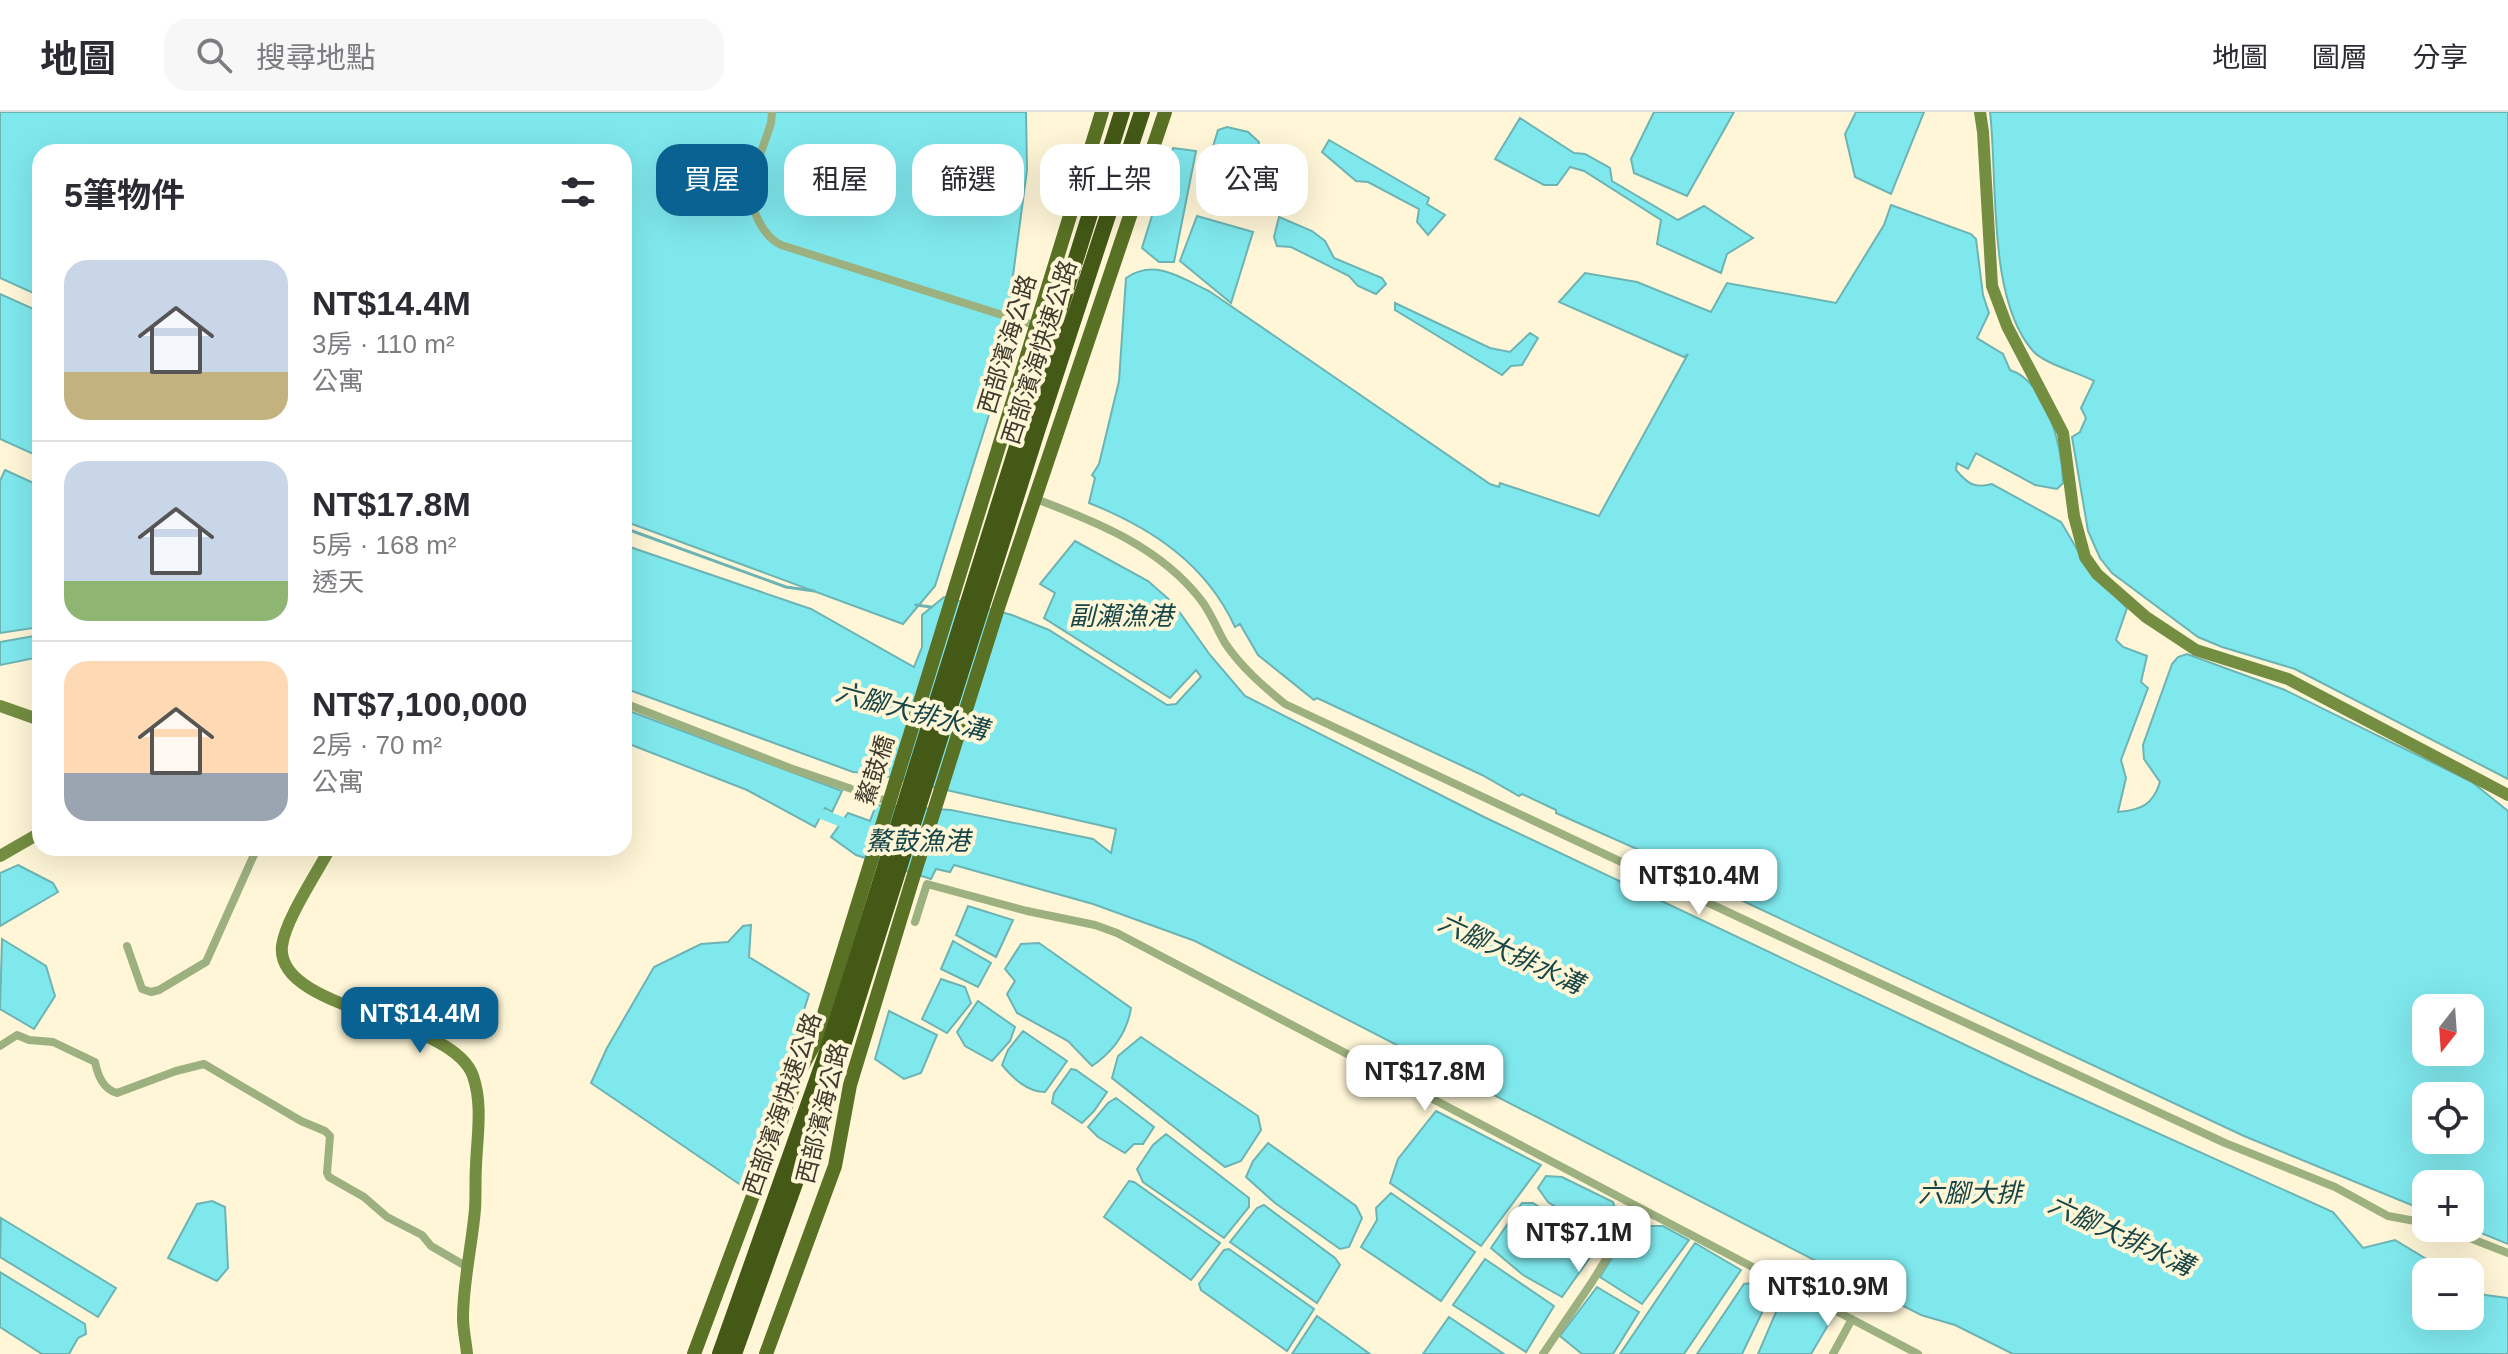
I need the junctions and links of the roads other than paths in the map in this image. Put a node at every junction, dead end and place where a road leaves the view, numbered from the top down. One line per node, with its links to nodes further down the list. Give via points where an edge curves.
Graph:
1 (772, 112): 7 (street, via 751,187 762,229 771,239)
2 (1102, 112): 7 (main road, 西部濱海公路)
3 (1122, 112): 10 (highway, 西部濱海快速公路)
4 (1142, 112): 10 (highway, 西部濱海快速公路)
5 (1165, 112): 8 (main road)
6 (1980, 112): 14 (street, via 1992,286 2063,433 2074,516 2085,557 2097,574 2146,617 2196,650 2288,679)
7 (1037, 326): 9 (main road, 西部濱海公路)
8 (1036, 499): 10 (main road); 25 (street, via 1118,533 1181,576 1236,657 1285,704 2225,1143 2335,1187 2388,1216)
9 (954, 590): 15 (main road, 鰲鼓橋)
10 (983, 605): 20 (highway)
11 (0, 706): 13 (street)
12 (632, 706): 15 (street)
13 (32, 717)
14 (2508, 795)
15 (890, 802): 20 (main road, 鰲鼓橋)
16 (32, 838): 17 (street)
17 (0, 856)
18 (253, 856): 22 (street, via 206,962 151,992 142,989)
19 (326, 856): 28 (street, via 286,931 282,958 309,989 417,1033 467,1063 478,1112)
20 (889, 875): 31 (main road, 西部濱海公路, via 799,1072); 32 (highway, 西部濱海快速公路); 33 (highway, 西部濱海快速公路, via 834,1074); 34 (main road, 西部濱海公路, via 835,1166)
21 (915, 922): 24 (street, via 927,884 1117,933)
22 (127, 946)
23 (0, 1046): 28 (street, via 17,1035 53,1042 95,1062 98,1076 117,1093 204,1064 325,1131 330,1136 329,1177)
24 (1638, 1207): 29 (street); 35 (street)
25 (2412, 1220)
26 (2480, 1242): 27 (street)
27 (2508, 1253)
28 (469, 1268): 30 (street, via 463,1316)
29 (1852, 1319): 36 (street); 37 (street)
30 (467, 1354)
31 (694, 1354)
32 (720, 1354)
33 (734, 1354)
34 (766, 1354)
35 (1543, 1354)
36 (1833, 1354)
37 (1918, 1354)

